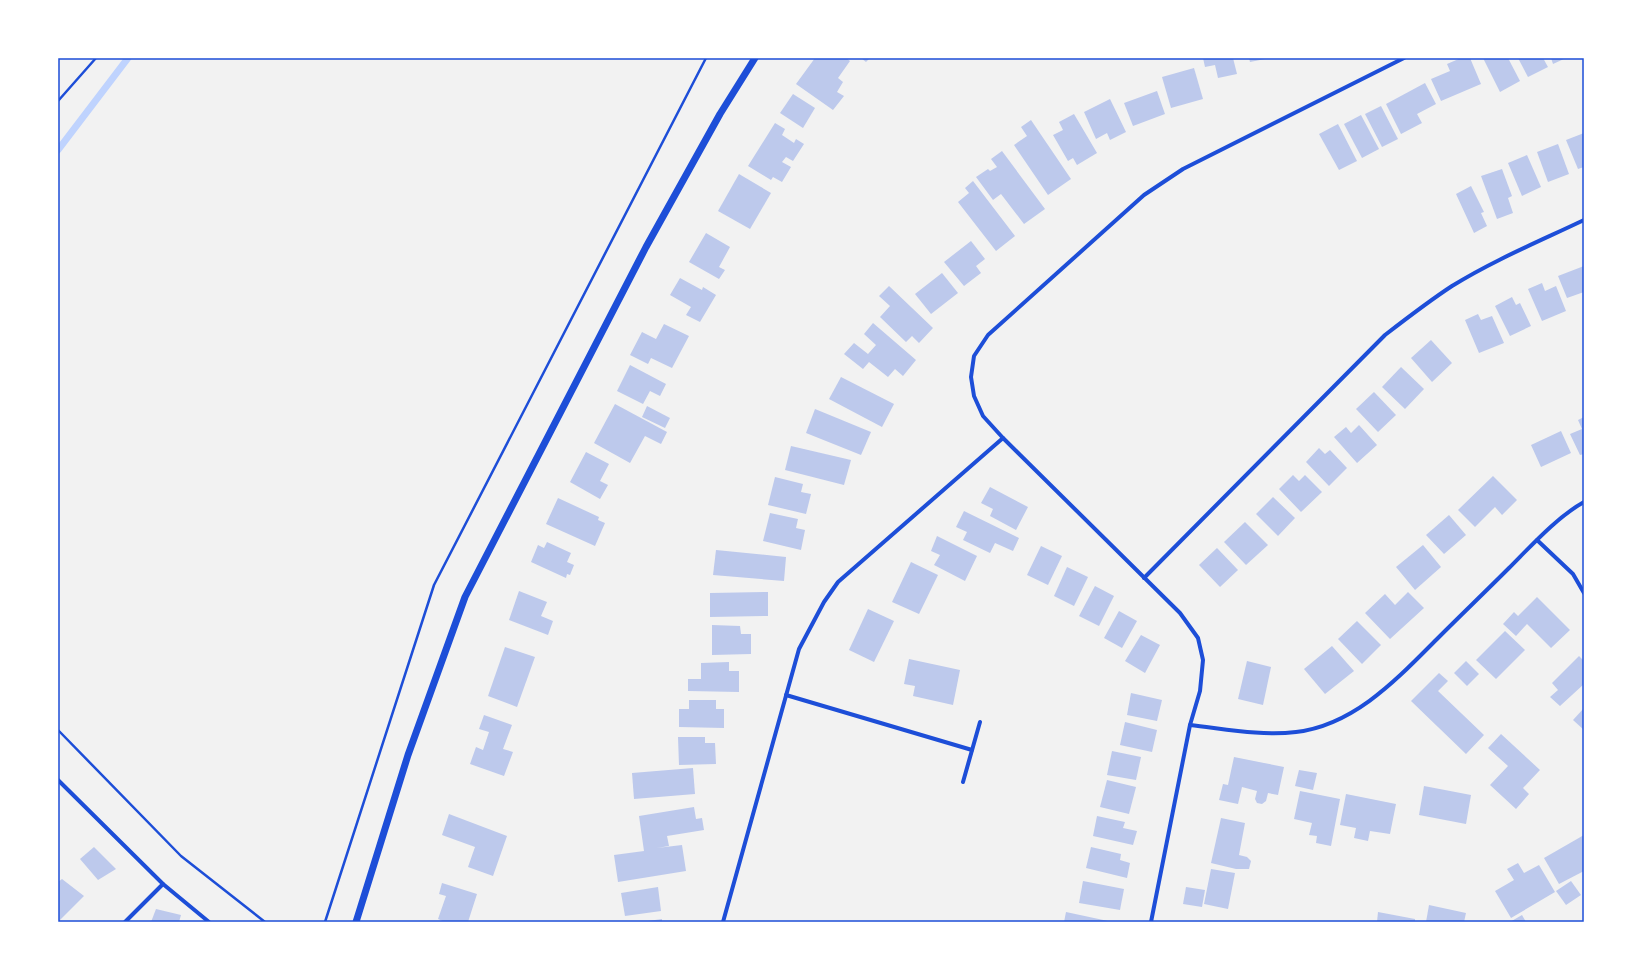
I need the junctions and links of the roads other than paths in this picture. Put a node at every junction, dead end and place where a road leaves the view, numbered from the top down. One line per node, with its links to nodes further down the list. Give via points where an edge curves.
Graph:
1 (755, 58): 18 (street, via 720,114 646,247 465,596 408,755)
2 (1404, 58): 4 (street, via 1182,169 1144,195 988,335 974,356 971,377 974,396 983,416)
3 (1584, 220): 7 (street, via 1454,286 1385,335)
4 (1003, 438): 7 (street); 9 (street, via 838,582 824,602 799,649)
5 (1584, 502): 6 (street)
6 (1537, 540): 8 (street, via 1574,574); 11 (street, via 1378,695 1358,709 1335,721 1298,732 1261,734)
7 (1144, 578): 11 (street, via 1180,613 1198,638 1203,660 1202,676)
8 (1584, 593)
9 (786, 695): 12 (street); 19 (street)
10 (980, 722): 12 (street)
11 (1190, 725): 20 (street)
12 (972, 750): 14 (street)
13 (58, 780): 15 (street)
14 (963, 782)
15 (164, 884): 16 (street); 17 (street)
16 (125, 922)
17 (209, 922)
18 (356, 922)
19 (723, 922)
20 (1151, 922)

